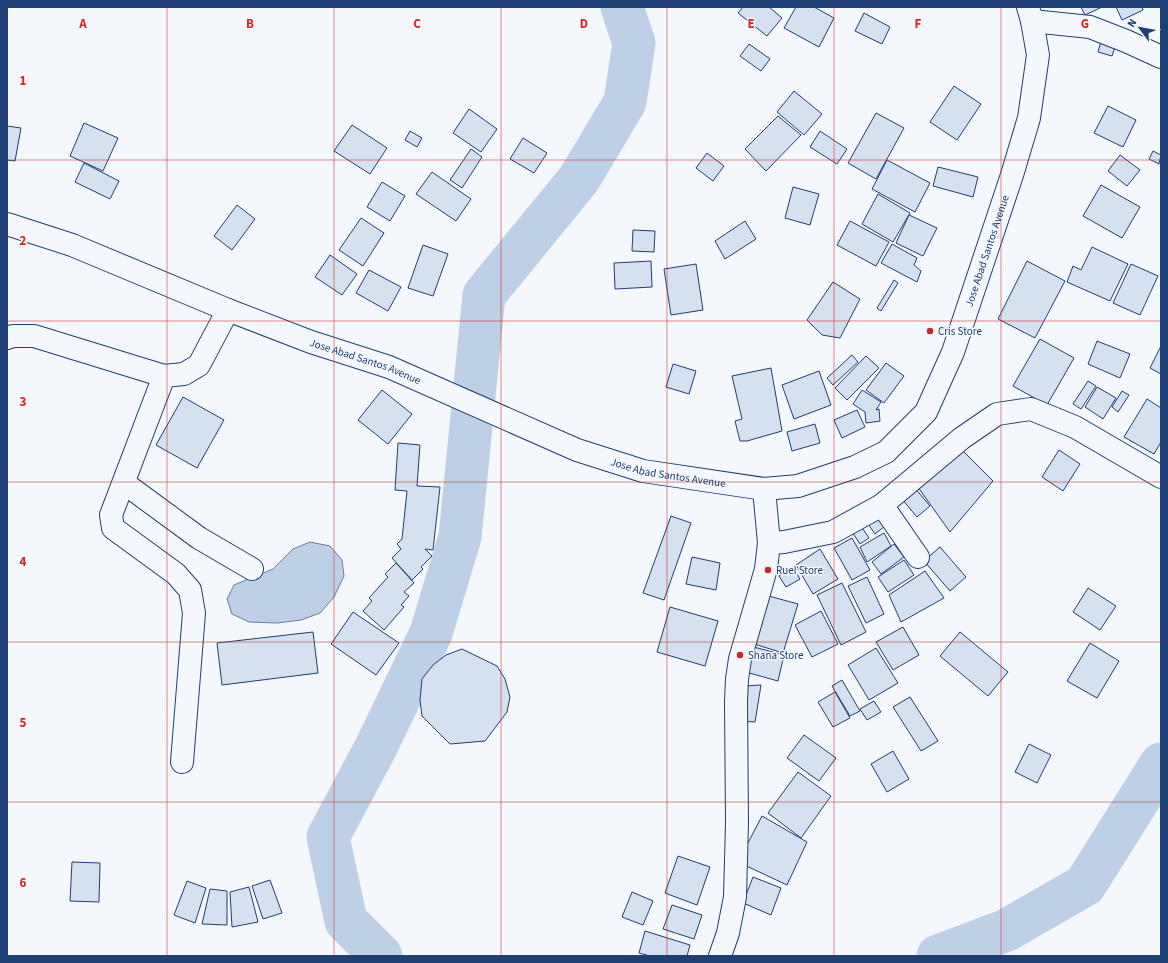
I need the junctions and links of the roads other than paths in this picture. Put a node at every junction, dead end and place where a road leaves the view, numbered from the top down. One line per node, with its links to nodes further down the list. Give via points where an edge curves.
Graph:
1 (1030, 14): 2 (main road, via 1090,27); 9 (main road, Jose Abad Santos Avenue, via 1038,55 1029,118 953,352 926,412 886,452 855,467 798,486)
2 (1161, 57)
3 (7, 224): 4 (main road, Jose Abad Santos Avenue, via 72,245)
4 (228, 310): 6 (main road, via 199,365 184,374); 9 (main road, Jose Abad Santos Avenue, via 311,342 389,367 577,450 643,471)
5 (7, 338): 6 (main road, via 34,336)
6 (164, 376): 8 (main road)
7 (1161, 477): 10 (main road, via 1075,427 1031,409 997,414 962,438)
8 (124, 483): 13 (main road, via 199,538); 14 (main road, via 111,515 113,528 176,574 190,590 194,613)
9 (764, 489): 11 (main road)
10 (882, 504): 11 (main road, via 833,532); 12 (main road)
11 (769, 543): 15 (main road, via 766,569 740,659 737,679 735,897 728,933)
12 (918, 557)
13 (252, 569)
14 (182, 762)
15 (720, 956)

